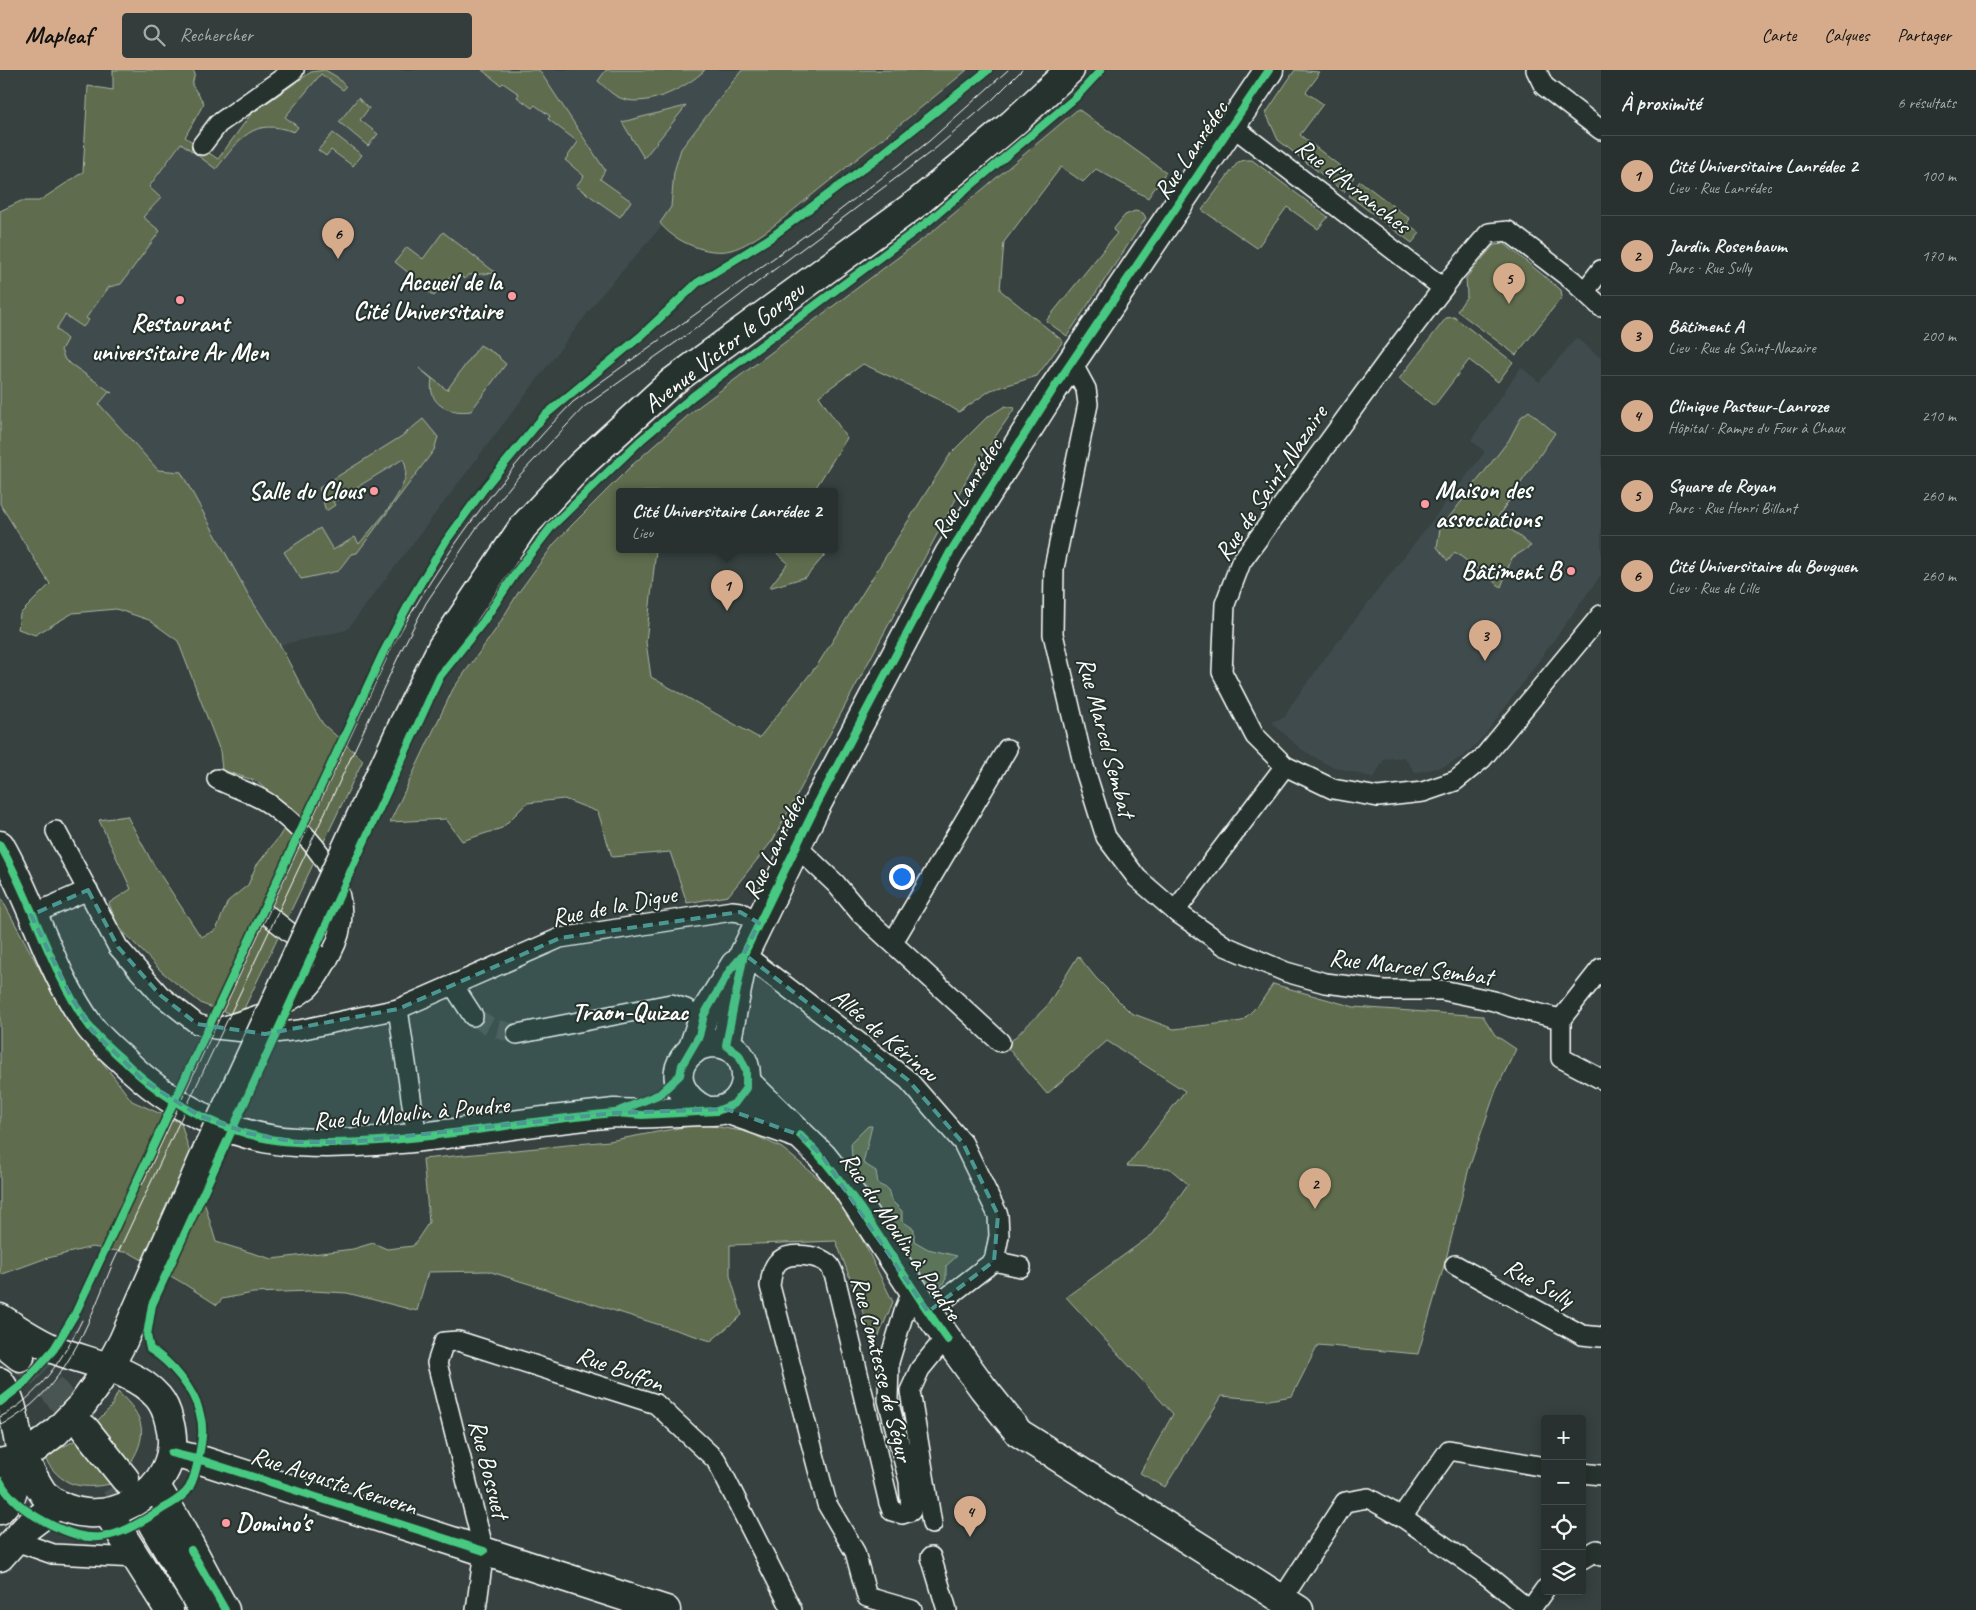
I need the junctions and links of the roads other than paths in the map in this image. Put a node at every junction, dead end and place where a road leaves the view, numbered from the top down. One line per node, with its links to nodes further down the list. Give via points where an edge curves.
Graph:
1 (294, 70): 7 (street, via 218,124)
2 (1070, 70): 56 (street, Avenue Victor le Gorgeu, bridge, via 1012,124 917,203 672,382 580,466 523,528 458,623 429,672)
3 (1269, 70): 5 (street, Rue Lanrédec)
4 (1536, 70): 6 (street, via 1544,86)
5 (1232, 125): 9 (street, Rue d'Avranches); 12 (street, Rue Lanrédec)
6 (1601, 130)
7 (202, 145)
8 (1601, 270): 10 (street)
9 (1443, 288): 10 (street, Rue de Saint-Nazaire, via 1489,233 1508,231); 15 (street, Rue de Saint-Nazaire, via 1241,562 1225,604 1222,672 1255,736)
10 (1585, 291): 11 (street, Rue de Saint-Nazaire)
11 (1601, 307)
12 (1072, 363): 19 (street, Rue Lanrédec, via 949,554); 21 (street, Rue Marcel Sembat, via 1086,389 1088,404 1054,568 1053,634 1084,767 1106,837 1137,878)
13 (1600, 618): 15 (street, Rue de Saint-Nazaire, via 1482,759 1455,780 1424,792 1378,797 1333,789)
14 (1007, 748): 25 (street)
15 (1285, 766): 21 (street)
16 (217, 779): 27 (street, via 271,805 312,842 332,870 344,912 337,943)
17 (56, 831): 20 (street, Rue de la Digue)
18 (0, 845): 22 (street, Rue du Moulin à Poudre)
19 (797, 846): 24 (street, Rue Lanrédec); 25 (street, via 861,914)
20 (88, 890): 22 (street); 34 (street, Rue de la Digue, via 118,947 160,995 197,1024)
21 (1176, 911): 33 (street, Rue Marcel Sembat, via 1225,946 1286,972 1325,983 1384,990 1442,990 1494,1000)
22 (32, 915): 45 (street, Rue du Moulin à Poudre, via 71,997 91,1029 144,1081 198,1115 247,1133 295,1142)
23 (270, 916): 27 (street)
24 (759, 923): 26 (street, Rue Lanrédec); 29 (street, Rue de la Digue, via 732,910 560,938)
25 (893, 942): 36 (street)
26 (744, 954): 37 (street, Rue Lanrédec); 38 (street, Rue Lanrédec, via 730,970 704,1015); 46 (street, Allée de Kérinou, via 908,1080 964,1143 998,1215 999,1236)
27 (327, 962): 34 (street, via 308,989 265,1013)
28 (1601, 968): 33 (street)
29 (453, 985): 30 (street, Rue de la Digue); 32 (street)
30 (398, 1009): 34 (street, Rue de la Digue, via 265,1034); 45 (street)
31 (686, 1009): 35 (street, via 671,1004)
32 (473, 1016)
33 (1561, 1019): 40 (street, via 1560,1058)
34 (215, 1030)
35 (517, 1034)
36 (1000, 1042)
37 (726, 1045): 38 (street, via 708,1043); 41 (street, via 744,1062)
38 (692, 1051): 39 (street, Rue du Moulin à Poudre, via 682,1065)
39 (680, 1075): 42 (street, Rue du Moulin à Poudre, via 685,1096 690,1102); 43 (street, Rue du Moulin à Poudre, via 660,1094)
40 (1601, 1079)
41 (746, 1082): 42 (street, via 741,1097); 44 (street, Rue du Moulin à Poudre)
42 (716, 1109): 43 (street, Rue du Moulin à Poudre, via 642,1115); 44 (street, Rue du Moulin à Poudre)
43 (614, 1113): 45 (street, Rue du Moulin à Poudre)
44 (800, 1134): 49 (street, Rue du Moulin à Poudre, via 844,1185)
45 (417, 1138)
46 (994, 1261): 48 (street); 50 (street)
47 (1455, 1265): 52 (street, Rue Sully, via 1582,1335)
48 (1021, 1266)
49 (913, 1289): 50 (street, Rue du Moulin à Poudre); 85 (street, Rue Comtesse de Ségur, via 889,1362 888,1400 909,1481 911,1511 902,1514 892,1511 889,1504 830,1266 819,1258 792,1255 779,1260 770,1286 827,1504 855,1552 867,1597)
50 (928, 1312): 53 (street, Rue du Moulin à Poudre)
51 (0, 1318): 56 (street, via 54,1349)
52 (1601, 1337)
53 (948, 1340): 69 (street, via 920,1369 910,1391); 77 (street, Rue du Moulin à Poudre, via 1019,1433)
54 (444, 1342): 71 (street, Rue Bossuet, via 437,1362); 84 (street, Rue Buffon, via 458,1341 656,1404 716,1460)
55 (6, 1360): 59 (street, via 14,1409)
56 (109, 1366): 58 (street, via 158,1396 166,1408 172,1429); 59 (street, Avenue Victor le Gorgeu, via 82,1405 56,1432)
57 (81, 1432): 63 (street)
58 (171, 1453): 64 (street); 71 (street, Rue Auguste Kervern)
59 (12, 1460): 65 (street); 66 (street, via 11,1497)
60 (1541, 1466): 68 (street, via 1449,1450)
61 (1586, 1473): 62 (street)
62 (1601, 1474)
63 (117, 1478)
64 (155, 1485): 67 (street, via 126,1508); 82 (street, via 175,1514)
65 (58, 1504): 67 (street, via 84,1512); 70 (street)
66 (0, 1510)
67 (108, 1514): 75 (street)
68 (1402, 1517): 77 (street, via 1368,1498 1345,1502); 87 (street)
69 (932, 1524)
70 (6, 1548): 75 (street)
71 (484, 1551): 78 (street, Rue Auguste Kervern); 83 (street, Rue Bossuet)
72 (1601, 1556): 74 (street, via 1597,1550)
73 (931, 1557): 86 (street)
74 (1586, 1557)
75 (137, 1558): 79 (street)
76 (1541, 1595): 87 (street)
77 (1291, 1604)
78 (649, 1607)
79 (169, 1610)
80 (188, 1610): 81 (street, via 148,1528)
81 (202, 1610)
82 (225, 1610)
83 (476, 1610)
84 (792, 1610)
85 (912, 1610)
86 (947, 1610)
87 (1530, 1610)

